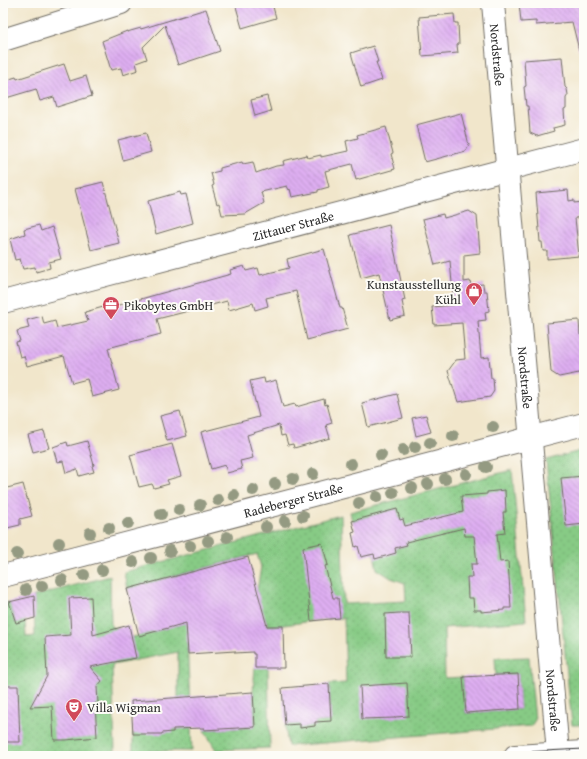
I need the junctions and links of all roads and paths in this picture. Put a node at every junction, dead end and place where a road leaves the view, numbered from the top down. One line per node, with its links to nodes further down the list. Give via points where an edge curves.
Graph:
1 (121, 3): 3 (street)
2 (493, 3): 5 (street, Nordstraße)
3 (3, 40)
4 (584, 149): 5 (street, Zittauer Straße)
5 (507, 169): 6 (street, Zittauer Straße); 8 (street, Nordstraße)
6 (3, 302)
7 (584, 424): 8 (street, Radeberger Straße)
8 (530, 438): 9 (street, Radeberger Straße); 11 (street, Nordstraße)
9 (3, 576)
10 (584, 752): 11 (street)
11 (558, 753): 12 (street)
12 (515, 756)

